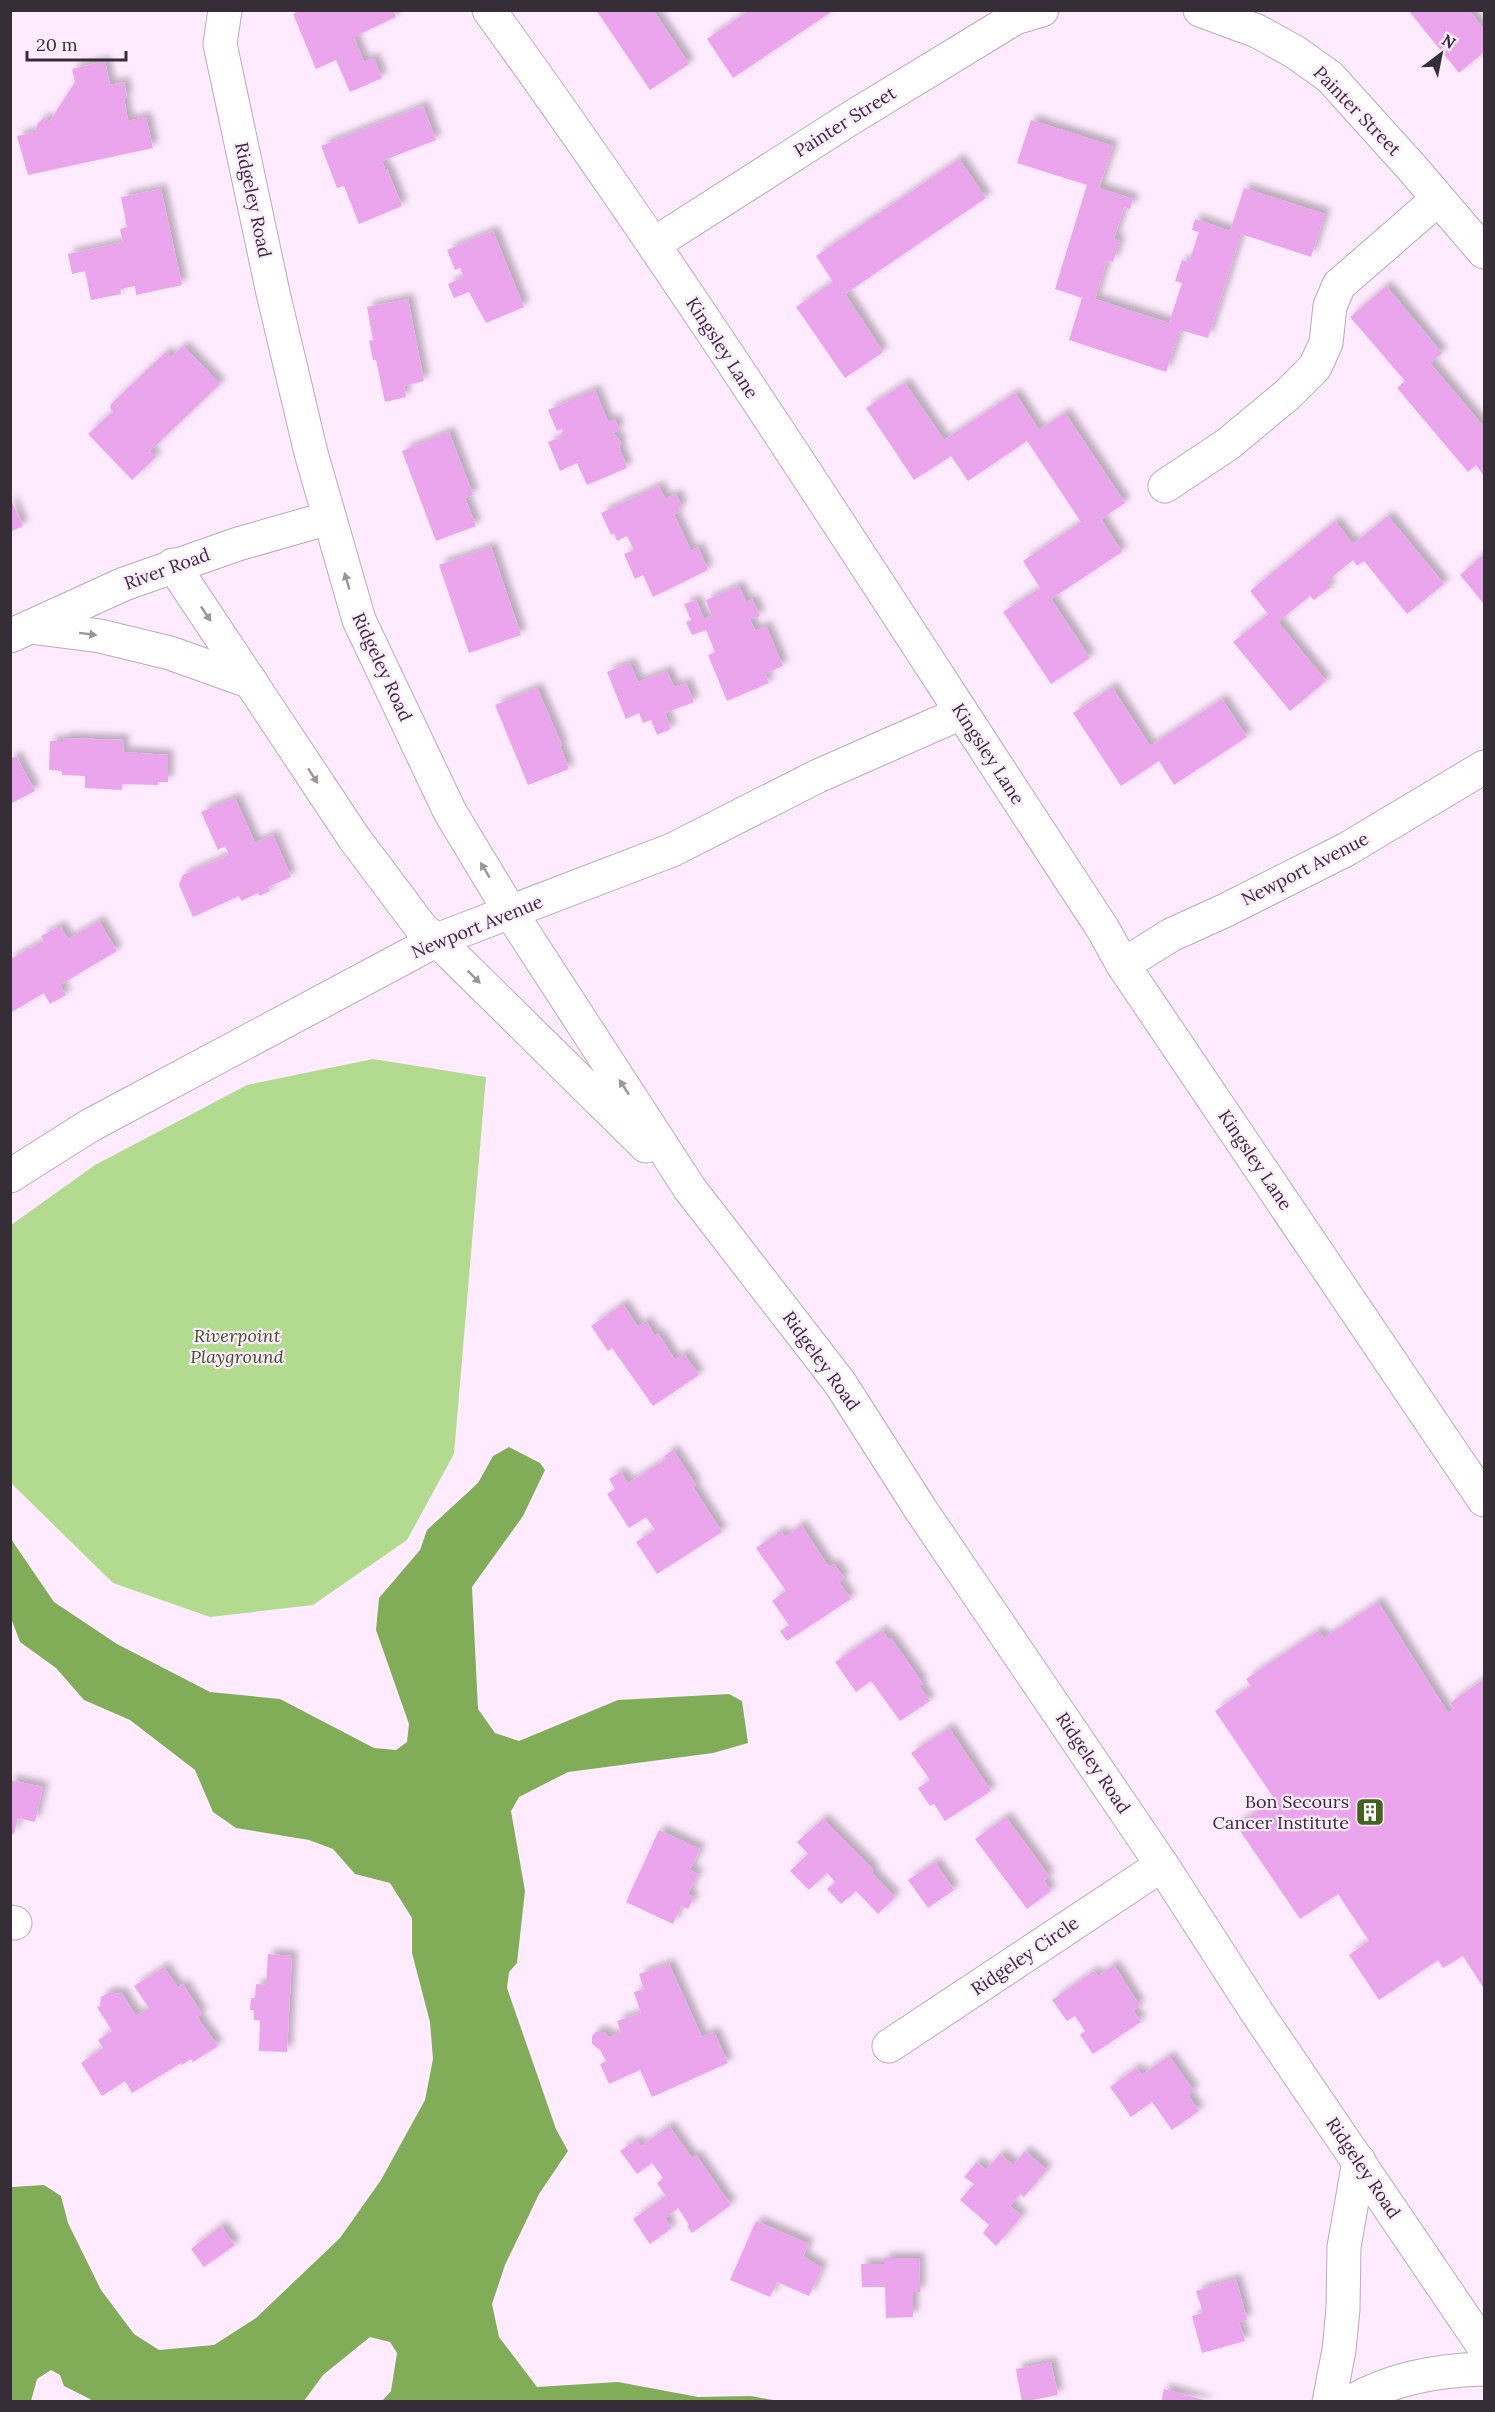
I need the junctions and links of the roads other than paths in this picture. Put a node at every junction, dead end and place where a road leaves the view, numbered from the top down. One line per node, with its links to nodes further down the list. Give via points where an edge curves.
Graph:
1 (225, 10): 9 (street, Ridgeley Road, via 220,44 273,293)
2 (489, 10): 6 (street, Kingsley Lane)
3 (1042, 10): 6 (street, Painter Street, via 1006,24)
4 (1200, 10): 5 (street, Painter Street, via 1257,31 1330,77)
5 (1438, 199): 7 (street, Painter Street); 8 (street, via 1340,285 1330,306 1326,343 1315,367 1228,444)
6 (654, 244): 13 (street, Kingsley Lane)
7 (1485, 252)
8 (1165, 486)
9 (328, 518): 10 (street, River Road); 15 (street, Ridgeley Road, one-way to 9, via 450,812 359,620)
10 (173, 565): 11 (street, River Road); 12 (street, Ridgeley Road, one-way to 12)
11 (20, 632): 12 (street, one-way to 12, via 100,636 170,653)
12 (251, 682): 16 (street, Ridgeley Road, one-way to 16, via 354,838 423,930)
13 (961, 713): 15 (street, Newport Avenue, via 818,776 672,850); 17 (street, Kingsley Lane)
14 (1485, 767): 17 (street, Newport Avenue, via 1347,849 1171,934)
15 (511, 912): 16 (street, Newport Avenue); 19 (street, Ridgeley Road, one-way to 15)
16 (437, 940): 18 (street, Newport Avenue, via 89,1126); 19 (street, Ridgeley Road, one-way to 19)
17 (1123, 965): 20 (street, Kingsley Lane)
18 (10, 1176)
19 (690, 1189): 21 (street, Ridgeley Road, via 840,1383 921,1510)
20 (1485, 1500)
21 (1162, 1865): 22 (street, Ridgeley Circle); 23 (street, Ridgeley Road)
22 (889, 2046)
23 (1359, 2161): 24 (street, Ridgeley Road); 26 (street, via 1344,2247 1343,2309)
24 (1485, 2347)
25 (1485, 2369): 27 (street, via 1411,2377 1367,2392)
26 (1329, 2402)
27 (1351, 2402)

